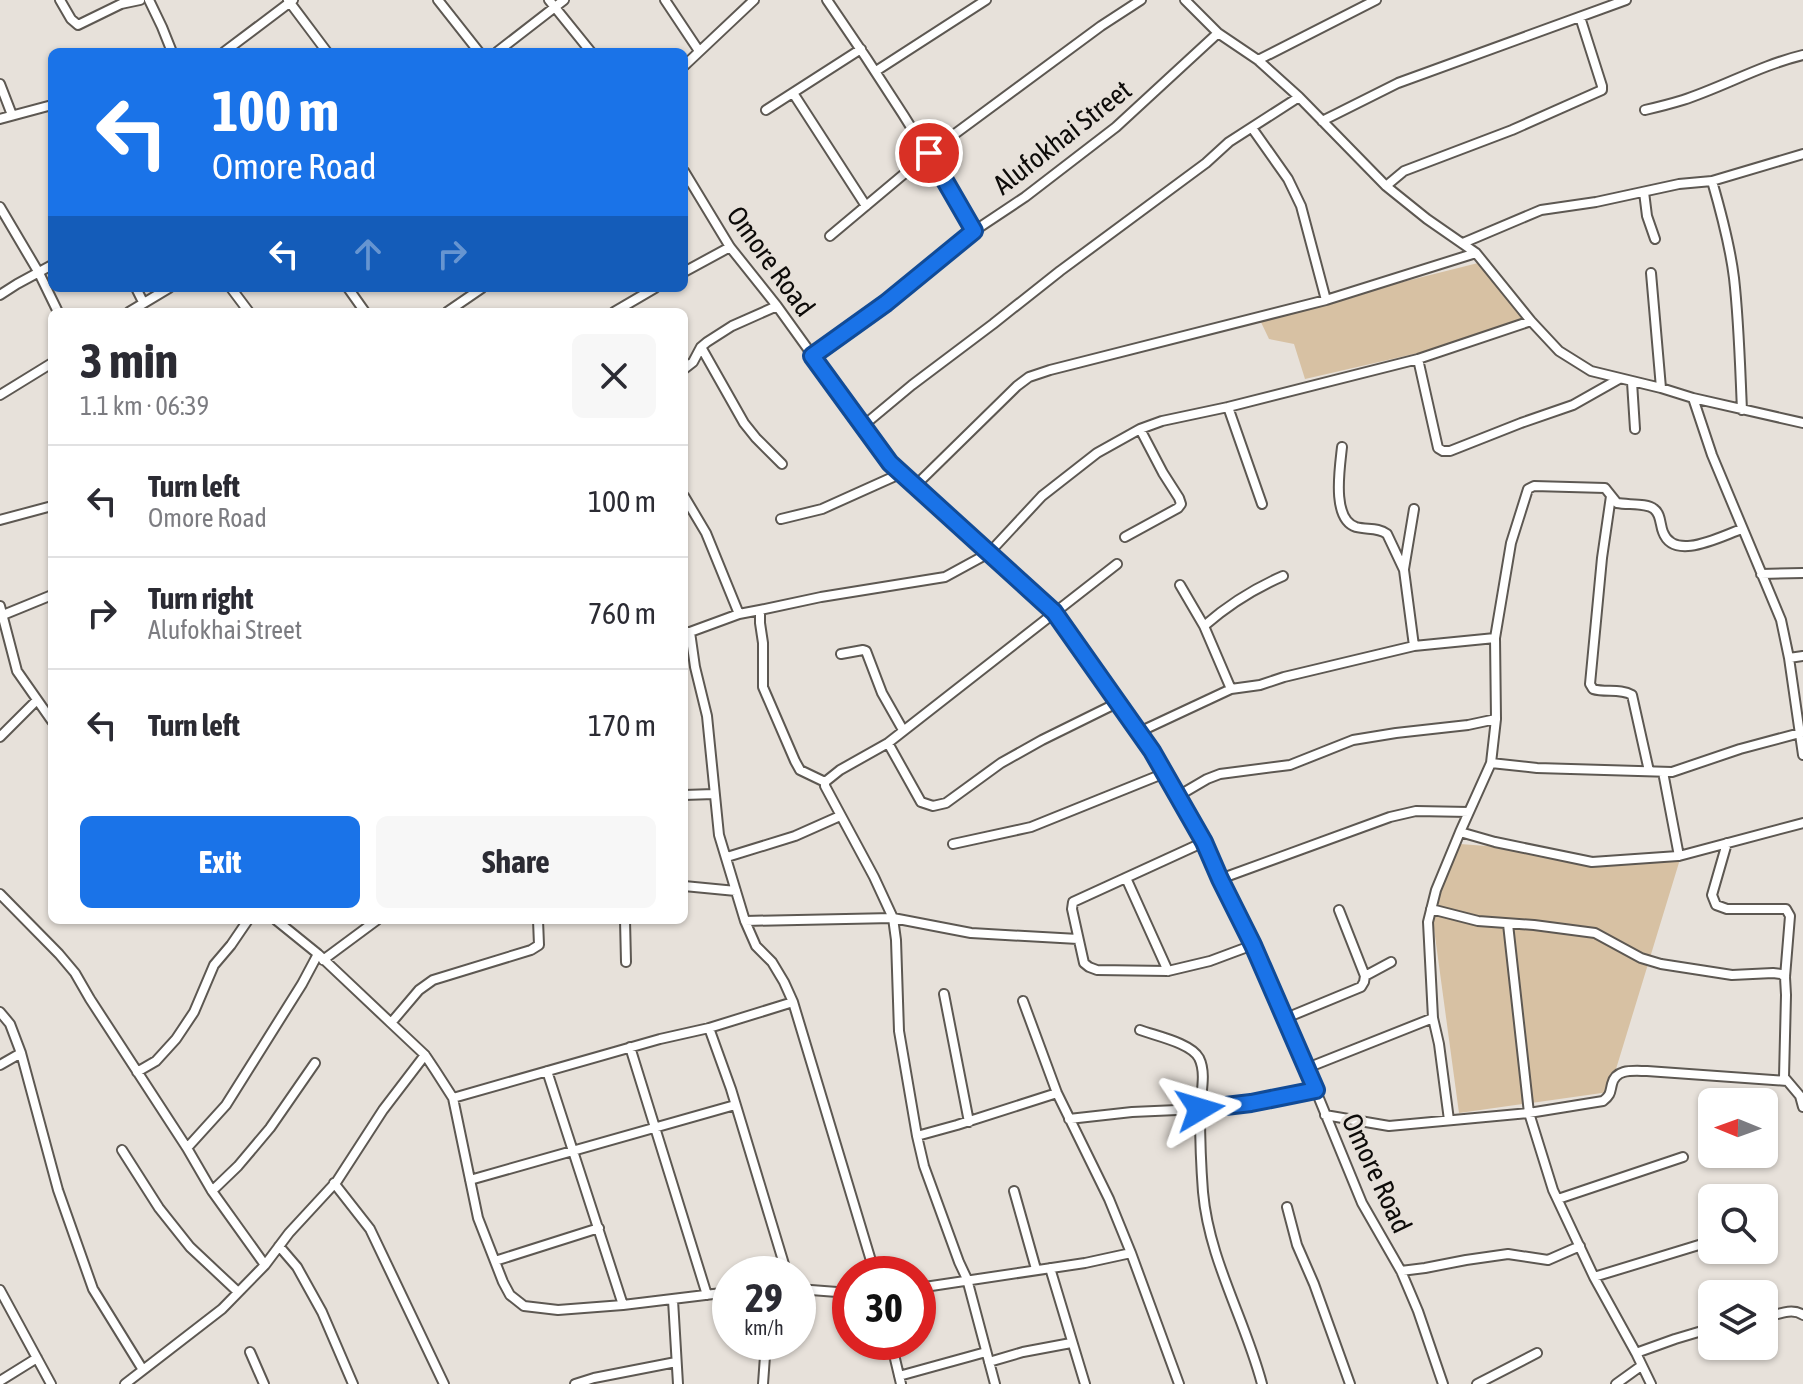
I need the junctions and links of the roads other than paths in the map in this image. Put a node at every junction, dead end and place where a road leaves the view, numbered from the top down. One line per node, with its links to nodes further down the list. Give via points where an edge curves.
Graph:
1 (60, 0): 2 (street, via 78,25)
2 (140, 0)
3 (149, 0): 18 (street)
4 (438, 0): 21 (street)
5 (564, 0): 15 (street)
6 (665, 0): 25 (street)
7 (754, 0): 25 (street)
8 (827, 0): 24 (street)
9 (986, 0): 29 (street)
10 (1141, 0): 40 (street)
11 (1185, 0): 17 (street)
12 (1376, 0): 27 (street)
13 (1626, 0): 16 (street)
14 (290, 1): 19 (street); 20 (street)
15 (552, 4): 22 (street); 23 (street)
16 (1580, 17): 38 (street, via 1398,83); 44 (street, via 1602,90 1404,171)
17 (1218, 33): 27 (street); 48 (street, Alufokhai Street, via 1116,127)
18 (170, 48)
19 (229, 48)
20 (324, 48)
21 (476, 48)
22 (502, 48)
23 (588, 48)
24 (861, 49): 29 (street); 31 (street)
25 (699, 51): 28 (street)
26 (1803, 55): 35 (street)
27 (1258, 60): 32 (street)
28 (688, 62)
29 (876, 71): 40 (street)
30 (0, 84): 36 (street)
31 (793, 93): 34 (street); 46 (street)
32 (1299, 97): 38 (street); 39 (street)
33 (48, 106): 36 (street)
34 (766, 110)
35 (1645, 110)
36 (12, 115): 37 (street)
37 (0, 119)
38 (1322, 121): 44 (street)
39 (1252, 128): 64 (street, via 1295,191); 84 (street)
40 (929, 153): 46 (street); 48 (street)
41 (1803, 154): 43 (street)
42 (688, 178): 52 (street, Omore Road)
43 (1712, 181): 45 (street); 82 (street, via 1734,276)
44 (1386, 186): 51 (street)
45 (1644, 192): 50 (street); 51 (street, via 1541,210)
46 (866, 206): 49 (street)
47 (0, 207): 56 (street)
48 (974, 231): 72 (street, Alufokhai Street)
49 (830, 236)
50 (1655, 239)
51 (1463, 243): 53 (street)
52 (730, 247): 55 (street); 66 (street, Omore Road)
53 (1476, 253): 64 (street); 70 (street)
54 (48, 267): 56 (street)
55 (688, 270)
56 (39, 273): 58 (street); 63 (street)
57 (1651, 273): 78 (street)
58 (48, 291)
59 (138, 292): 65 (street)
60 (162, 292): 65 (street)
61 (476, 292): 68 (street)
62 (648, 292): 69 (street)
63 (0, 295)
64 (1326, 300): 90 (street, via 1029,377)
65 (143, 302): 67 (street)
66 (777, 306): 71 (street); 72 (street, Omore Road)
67 (135, 308)
68 (453, 308)
69 (621, 308)
70 (1531, 321): 73 (street); 76 (street, via 1559,351 1591,371)
71 (701, 347): 75 (street); 88 (street, via 744,423)
72 (812, 356): 84 (street, Omore Road)
73 (1418, 359): 76 (street, via 1438,448 1443,451 1573,405); 81 (street)
74 (48, 365): 79 (street)
75 (688, 365)
76 (1619, 379): 77 (street)
77 (1632, 382): 78 (street); 86 (street)
78 (1661, 388): 80 (street)
79 (0, 395)
80 (1693, 398): 82 (street); 98 (street)
81 (1228, 407): 85 (street); 93 (street)
82 (1742, 410): 83 (street)
83 (1803, 423)
84 (864, 425): 89 (street, Omore Road)
85 (1140, 429): 99 (street, via 1181,504); 100 (street, via 1097,453 1042,496)
86 (1635, 429)
87 (1342, 447): 102 (street, via 1340,508 1346,520 1383,530)
88 (782, 464)
89 (902, 473): 90 (street, Omore Road); 96 (street, via 822,509)
90 (916, 485): 100 (street, Omore Road)
91 (1611, 496): 98 (street, via 1617,503 1653,507 1663,534 1678,546); 116 (street, via 1605,488 1528,489 1511,543); 133 (street, via 1590,684 1598,691 1632,695)
92 (688, 503): 111 (street)
93 (1262, 504)
94 (48, 507): 97 (street)
95 (1414, 509): 102 (street)
96 (781, 519)
97 (0, 520)
98 (1742, 529): 104 (street)
99 (1125, 537)
100 (989, 553): 109 (street, via 945,577); 110 (street, Omore Road)
101 (1117, 564): 110 (street)
102 (1404, 570): 117 (street)
103 (1803, 573): 104 (street)
104 (1761, 574): 120 (street, via 1781,620)
105 (1283, 576): 112 (street, via 1250,591)
106 (1180, 585): 112 (street)
107 (48, 596): 108 (street)
108 (2, 610): 114 (street)
109 (760, 610): 111 (street); 136 (street, via 763,687 800,770)
110 (1054, 612): 123 (street, Omore Road); 126 (street)
111 (739, 614): 113 (street)
112 (1204, 626): 121 (street)
113 (688, 632)
114 (3, 633): 122 (street, via 17,671)
115 (688, 636): 137 (street, via 707,716)
116 (1495, 638): 117 (street); 125 (street)
117 (1414, 646): 121 (street)
118 (841, 654): 126 (street, via 866,651)
119 (1803, 656): 120 (street)
120 (1789, 658): 128 (street)
121 (1231, 689): 127 (street)
122 (37, 700): 124 (street); 129 (street)
123 (1117, 703): 127 (street, Omore Road); 130 (street, via 1001,763 946,803 933,806 921,802)
124 (48, 715)
125 (1496, 719): 132 (street); 139 (street, via 1353,740 1290,765 1220,774)
126 (903, 730): 130 (street)
127 (1139, 732): 135 (street, Omore Road)
128 (1800, 733): 131 (street); 134 (street)
129 (0, 737)
130 (888, 743): 136 (street)
131 (1803, 755)
132 (1491, 763): 133 (street); 140 (street)
133 (1649, 771): 134 (street)
134 (1663, 772): 147 (street)
135 (1165, 773): 139 (street, Omore Road); 146 (street, via 1031,827)
136 (825, 782): 141 (street)
137 (714, 794): 138 (street); 148 (street)
138 (688, 795)
139 (1178, 796): 144 (street, Omore Road)
140 (1469, 812): 143 (street); 150 (street, via 1416,811 1390,817)
141 (840, 816): 148 (street); 156 (street)
142 (1803, 823): 145 (street)
143 (1460, 832): 147 (street, via 1592,862); 154 (street)
144 (1204, 842): 149 (street); 150 (street, Omore Road)
145 (1727, 843): 147 (street); 171 (street, via 1713,901 1727,909 1786,909 1790,916)
146 (953, 844)
147 (1678, 856)
148 (727, 857): 152 (street)
149 (1126, 878): 164 (street, via 1073,902); 169 (street)
150 (1220, 879): 165 (street, Omore Road)
151 (688, 886): 152 (street)
152 (736, 891): 157 (street)
153 (0, 894): 188 (street, via 75,973)
154 (1431, 909): 163 (street); 177 (street)
155 (1339, 910): 170 (street)
156 (893, 918): 157 (street); 164 (street, via 971,933); 203 (street, via 899,1031)
157 (745, 921): 174 (street)
158 (245, 924): 188 (street, via 214,965 176,1039)
159 (281, 924): 166 (street)
160 (371, 924): 166 (street)
161 (538, 924): 178 (street, via 539,945 433,980)
162 (625, 924): 167 (street)
163 (1508, 924): 171 (street, via 1595,933 1661,964); 197 (street)
164 (1078, 939): 169 (street, via 1084,963 1097,970)
165 (1253, 945): 169 (street); 176 (street, Omore Road)
166 (320, 957): 178 (street); 204 (street, via 226,1105)
167 (626, 962)
168 (1391, 962): 170 (street)
169 (1168, 971)
170 (1365, 976): 176 (street, via 1361,987)
171 (1785, 977): 189 (street)
172 (944, 994): 201 (street)
173 (1023, 1001): 191 (street)
174 (793, 1002): 179 (street); 220 (street)
175 (0, 1012): 182 (street)
176 (1286, 1018): 186 (street, Omore Road)
177 (1433, 1018): 186 (street); 200 (street)
178 (391, 1023): 183 (street)
179 (709, 1028): 181 (street); 194 (street)
180 (1140, 1030): 196 (street, via 1198,1055)
181 (630, 1047): 187 (street); 202 (street)
182 (21, 1053): 185 (street); 249 (street, via 58,1190 93,1289)
183 (425, 1055): 193 (street); 209 (street)
184 (315, 1063): 210 (street, via 270,1128)
185 (0, 1065)
186 (1307, 1068): 190 (street, Omore Road)
187 (547, 1071): 193 (street); 206 (street)
188 (137, 1072): 204 (street)
189 (1787, 1081): 192 (street); 197 (street, via 1626,1071 1614,1077 1603,1101)
190 (1316, 1090): 196 (street); 198 (street, Omore Road)
191 (1057, 1093): 199 (street); 201 (street)
192 (1801, 1096): 195 (street)
193 (453, 1098): 208 (street)
194 (735, 1105): 202 (street); 219 (street)
195 (1803, 1107)
196 (1200, 1109): 199 (street); 263 (street, via 1203,1195 1214,1248)
197 (1529, 1113): 200 (street); 212 (street)
198 (1325, 1115): 200 (street, via 1389,1126); 225 (street, Omore Road, via 1362,1203)
199 (1069, 1119): 218 (street)
200 (1449, 1120)
201 (969, 1122): 203 (street)
202 (655, 1129): 206 (street); 232 (street)
203 (917, 1136): 227 (street)
204 (187, 1148): 210 (street)
205 (122, 1150): 230 (street, via 190,1247)
206 (574, 1152): 208 (street); 214 (street)
207 (1683, 1157): 212 (street)
208 (470, 1180): 221 (street)
209 (334, 1183): 216 (street); 256 (street, via 370,1229)
210 (212, 1191): 222 (street)
211 (1014, 1191): 224 (street)
212 (1558, 1199): 217 (street)
213 (1287, 1207): 264 (street)
214 (599, 1228): 221 (street); 234 (street)
215 (1698, 1245): 226 (street)
216 (279, 1246): 222 (street); 255 (street, via 322,1312)
217 (1580, 1246): 225 (street, via 1548,1260 1508,1254); 226 (street)
218 (1131, 1253): 223 (street); 262 (street)
219 (781, 1256)
220 (870, 1256)
221 (495, 1261): 234 (street, via 510,1295 524,1306 558,1310)
222 (265, 1265): 230 (street)
223 (1050, 1268): 224 (street); 238 (street)
224 (1036, 1269): 227 (street)
225 (1401, 1271): 265 (street, Omore Road)
226 (1594, 1277): 242 (street)
227 (967, 1279): 228 (street); 240 (street)
228 (936, 1285)
229 (0, 1290): 243 (street)
230 (238, 1292): 249 (street)
231 (712, 1294): 232 (street)
232 (707, 1295): 233 (street)
233 (673, 1300): 234 (street); 246 (street)
234 (623, 1305)
235 (1778, 1314): 236 (street)
236 (1803, 1315)
237 (1698, 1332): 242 (street)
238 (1071, 1343): 247 (street); 261 (street)
239 (250, 1352): 254 (street)
240 (986, 1352): 247 (street); 250 (street)
241 (1537, 1353): 266 (street)
242 (1636, 1353): 248 (street)
243 (37, 1358): 251 (street); 252 (street)
244 (765, 1360): 259 (street)
245 (895, 1360): 250 (street)
246 (676, 1362): 257 (street); 258 (street)
247 (989, 1362): 260 (street)
248 (1641, 1366): 267 (street); 268 (street)
249 (143, 1370): 253 (street)
250 (900, 1380)
251 (0, 1381)
252 (51, 1384)
253 (125, 1384)
254 (264, 1384)
255 (353, 1384)
256 (444, 1384)
257 (575, 1384)
258 (678, 1384)
259 (763, 1384)
260 (995, 1384)
261 (1085, 1384)
262 (1179, 1384)
263 (1262, 1384)
264 (1350, 1384)
265 (1443, 1384)
266 (1477, 1384)
267 (1616, 1384)
268 (1651, 1384)

